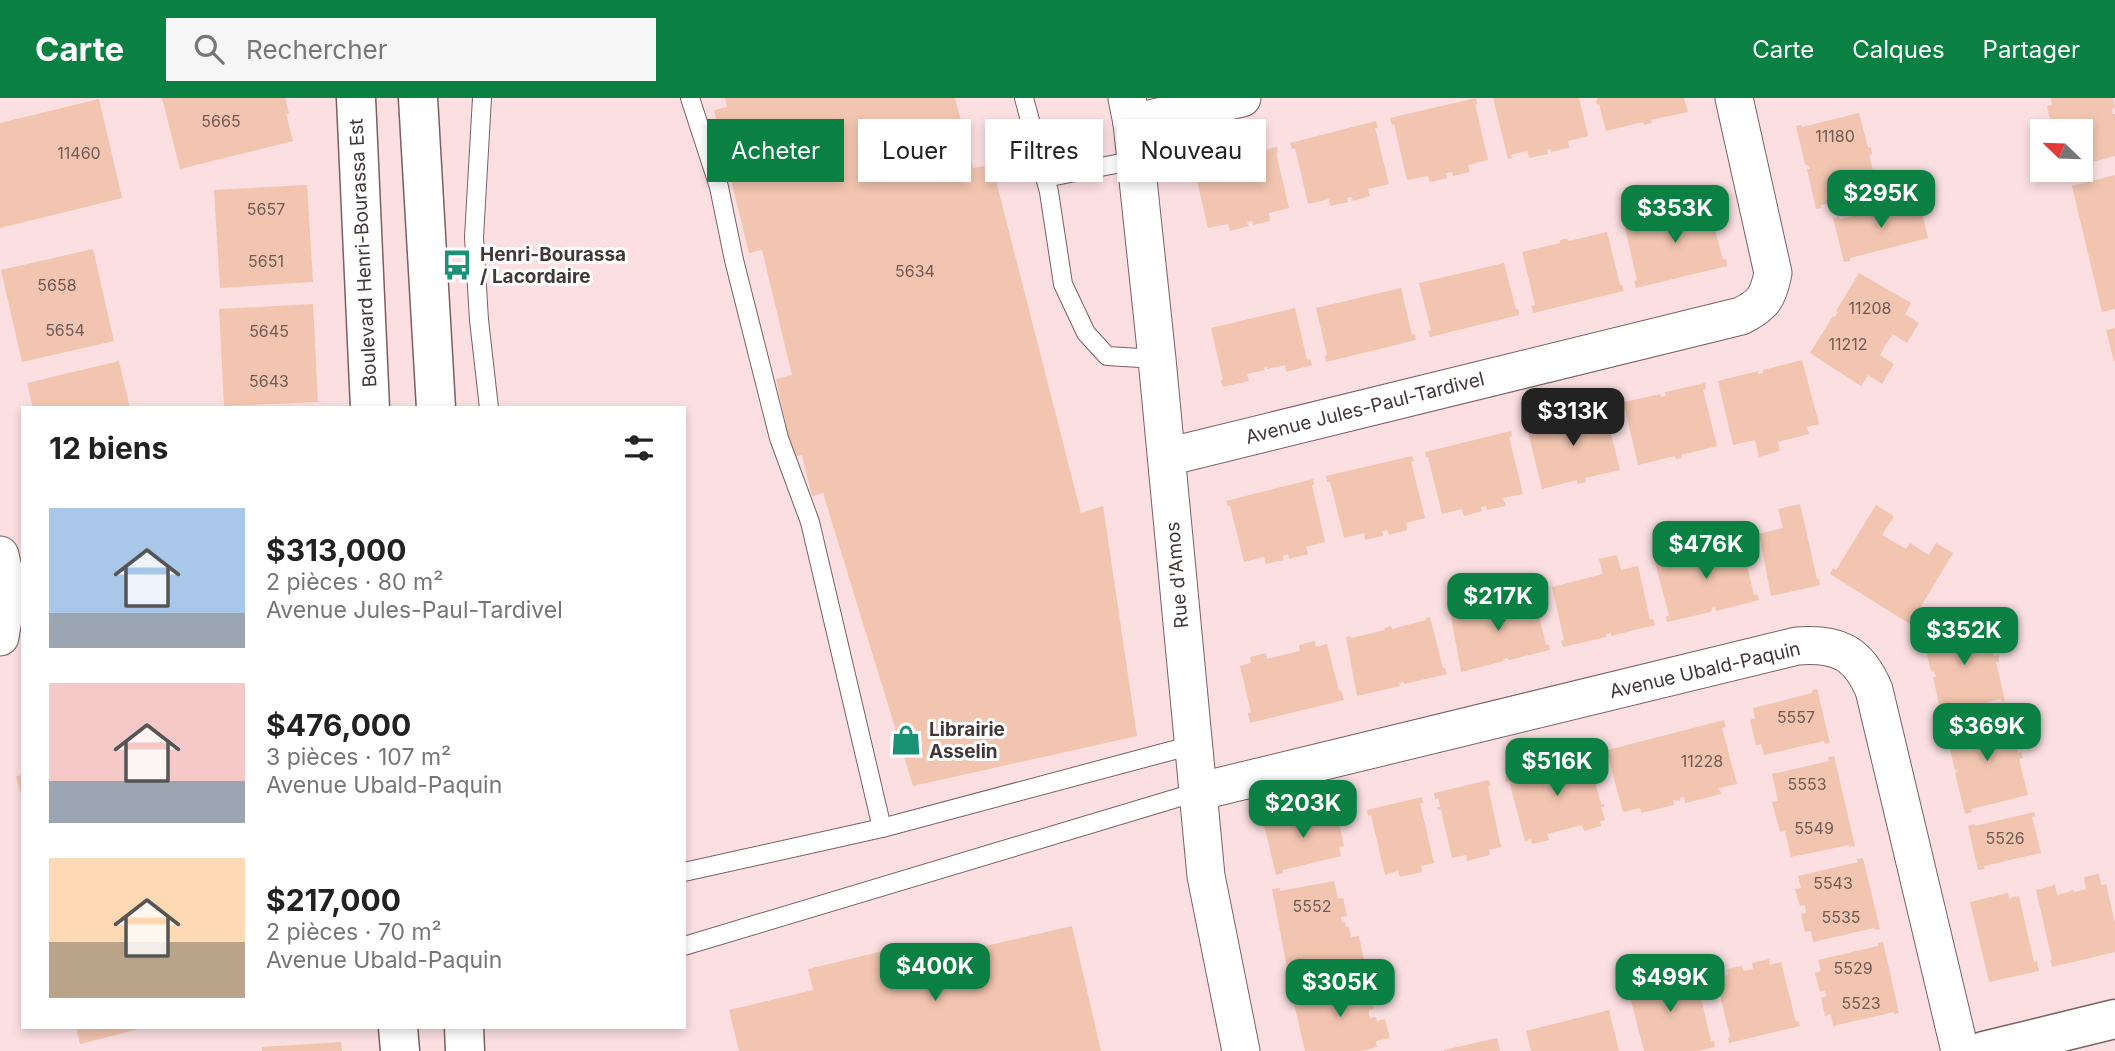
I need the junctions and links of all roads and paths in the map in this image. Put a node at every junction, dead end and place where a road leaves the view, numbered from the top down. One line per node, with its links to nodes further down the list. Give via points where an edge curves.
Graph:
1 (356, 98): 13 (main road, Boulevard Henri-Bourassa Est)
2 (418, 98): 14 (main road)
3 (482, 98): 15 (lane, via 474,237)
4 (690, 98): 21 (lane, via 719,187 779,438 810,522)
5 (1024, 98): 9 (lane)
6 (1242, 98): 8 (street)
7 (1734, 98): 16 (street, Avenue Jules-Paul-Tardivel, via 1773,273 1769,293 1757,308 1741,316)
8 (1130, 110)
9 (1030, 119)
10 (1046, 182): 12 (lane, via 1063,284 1086,333 1107,356)
11 (1138, 182): 12 (street, Rue d'Amos)
12 (1157, 359): 16 (street, Rue d'Amos)
13 (370, 406)
14 (436, 406)
15 (489, 406)
16 (1167, 457): 19 (street, Rue d'Amos)
17 (0, 555): 18 (street, via 8,590)
18 (0, 638)
19 (1193, 745): 20 (street, Rue d'Amos); 21 (lane)
20 (1197, 792): 23 (lane); 29 (street, Rue d'Amos, via 1206,876); 30 (street, Avenue Ubald-Paquin, via 1797,646 1822,644 1849,654 1866,671 1874,690)
21 (882, 828): 22 (lane)
22 (686, 872)
23 (686, 945)
24 (2115, 1019): 31 (main road)
25 (398, 1029): 27 (main road)
26 (464, 1029): 28 (main road)
27 (400, 1051)
28 (465, 1051)
29 (1241, 1051)
30 (1961, 1051)
31 (1984, 1051)

